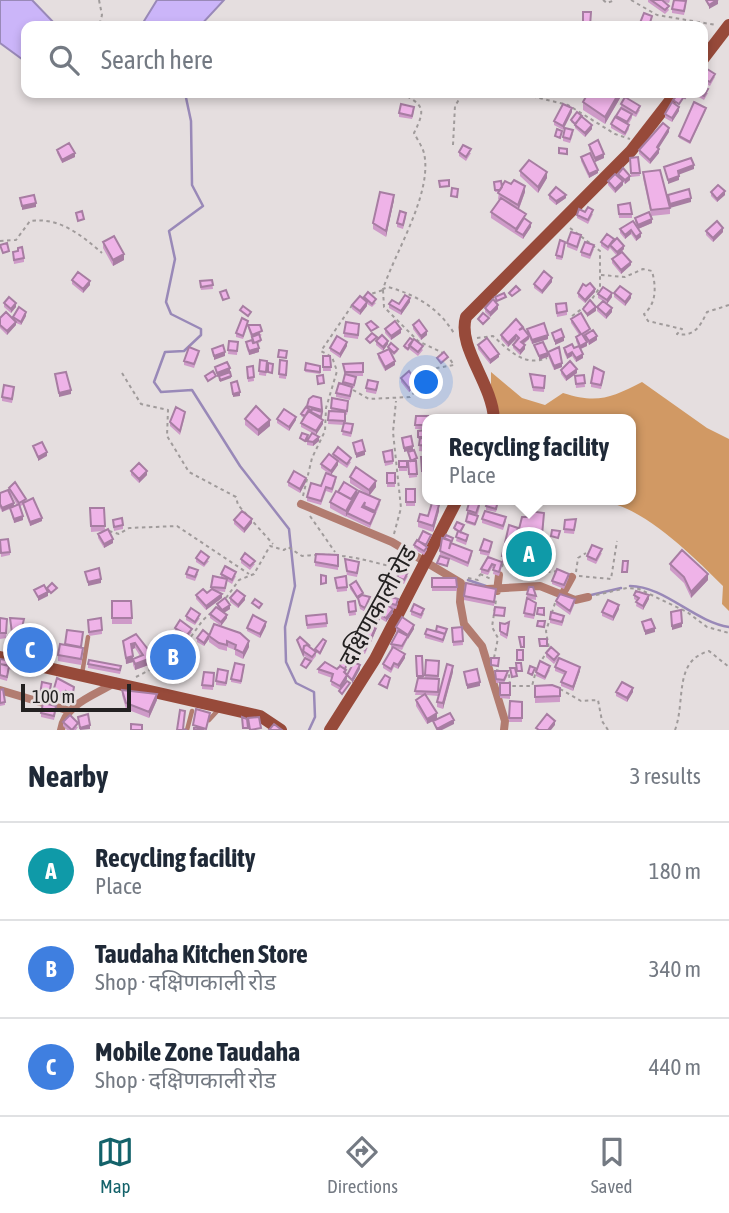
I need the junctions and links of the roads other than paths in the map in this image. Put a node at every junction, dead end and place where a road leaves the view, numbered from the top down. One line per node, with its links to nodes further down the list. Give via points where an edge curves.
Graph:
1 (729, 26): 2 (main road)
2 (708, 53)
3 (672, 98): 4 (main road, via 638,142 466,317 464,337 490,393)
4 (493, 414)
5 (301, 504): 7 (street, via 392,542)
6 (454, 505): 7 (main road, दक्षिणकाली रोड)
7 (423, 568): 9 (street); 24 (main road, दक्षिणकाली रोड, via 375,659)
8 (572, 578): 10 (street)
9 (461, 583): 10 (street, via 540,586); 25 (street, via 461,614 482,646)
10 (564, 593): 11 (street, via 575,600)
11 (589, 597)
12 (88, 637): 14 (lane)
13 (0, 657): 14 (main road)
14 (82, 674): 15 (main road)
15 (121, 683): 18 (main road); 19 (street)
16 (0, 690): 19 (street)
17 (221, 707): 18 (main road); 20 (lane); 23 (main road, via 260,716)
18 (192, 709): 22 (lane)
19 (70, 711): 21 (street)
20 (209, 720)
21 (60, 730)
22 (187, 730)
23 (281, 730)
24 (330, 730)
25 (504, 730)

